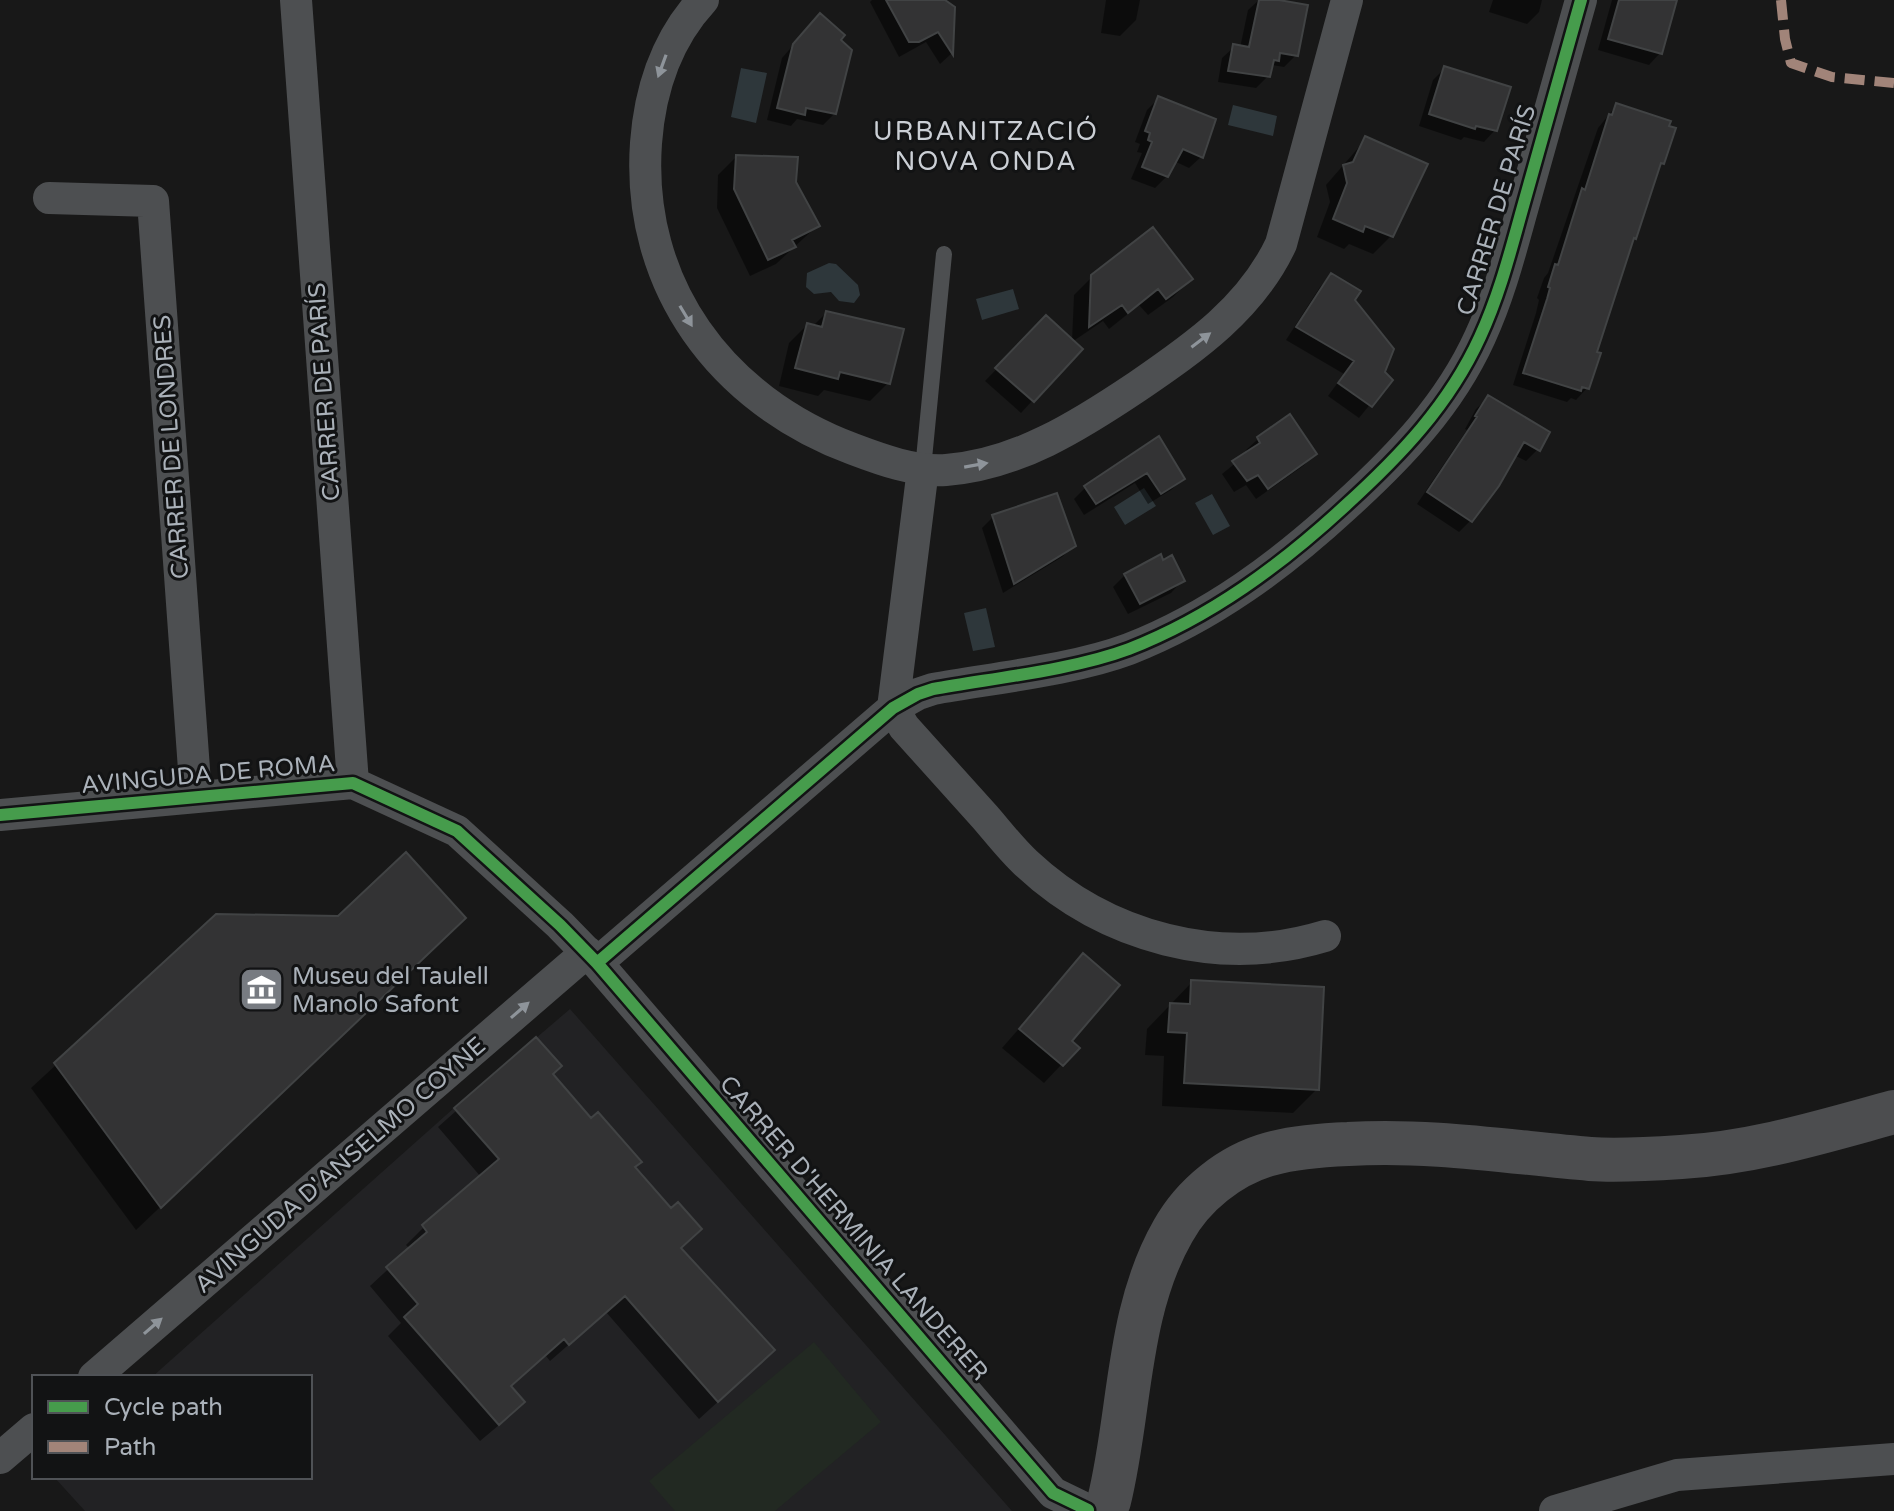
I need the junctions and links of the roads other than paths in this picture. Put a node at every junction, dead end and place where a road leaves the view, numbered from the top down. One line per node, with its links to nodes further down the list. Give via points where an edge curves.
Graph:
1 (296, 0): 9 (street, CARRER DE PARÍS)
2 (703, 0): 7 (street, one-way to 7, via 672,42 647,128 645,165 653,238 676,299 717,360 774,408 847,447)
3 (1347, 0): 7 (street, one-way to 3, via 994,462 1057,436 1161,370 1227,320 1252,293 1270,269 1286,231)
4 (1581, 0): 8 (street, CARRER DE PARÍS, via 1503,276 1481,335 1448,395 1393,462 1270,570 1155,638 1095,658 933,689)
5 (49, 198): 10 (street, CARRER DE LONDRES, via 153,201)
6 (944, 254): 7 (lane)
7 (923, 469): 8 (street)
8 (893, 708): 12 (street, via 904,727 1025,862 1103,918 1153,937 1210,948 1273,948); 13 (street, AVINGUDA D'ANSELMO COYNE)
9 (353, 783): 10 (street, AVINGUDA DE ROMA); 13 (street, AVINGUDA DE ROMA, via 457,831)
10 (196, 797): 11 (street, AVINGUDA DE ROMA)
11 (0, 815)
12 (1325, 936)
13 (592, 958): 15 (street, AVINGUDA D'ANSELMO COYNE, one-way to 13); 19 (street, CARRER D'HERMINIA LANDERER, via 1053,1493)
14 (1894, 1112): 19 (main road, via 1774,1145 1682,1157 1594,1159 1400,1141 1269,1154 1231,1171 1200,1193 1173,1231 1151,1281 1134,1344 1117,1469)
15 (96, 1375)
16 (32, 1431): 17 (street)
17 (0, 1458)
18 (1894, 1459): 20 (street, via 1677,1475)
19 (1101, 1508)
20 (1555, 1511)

